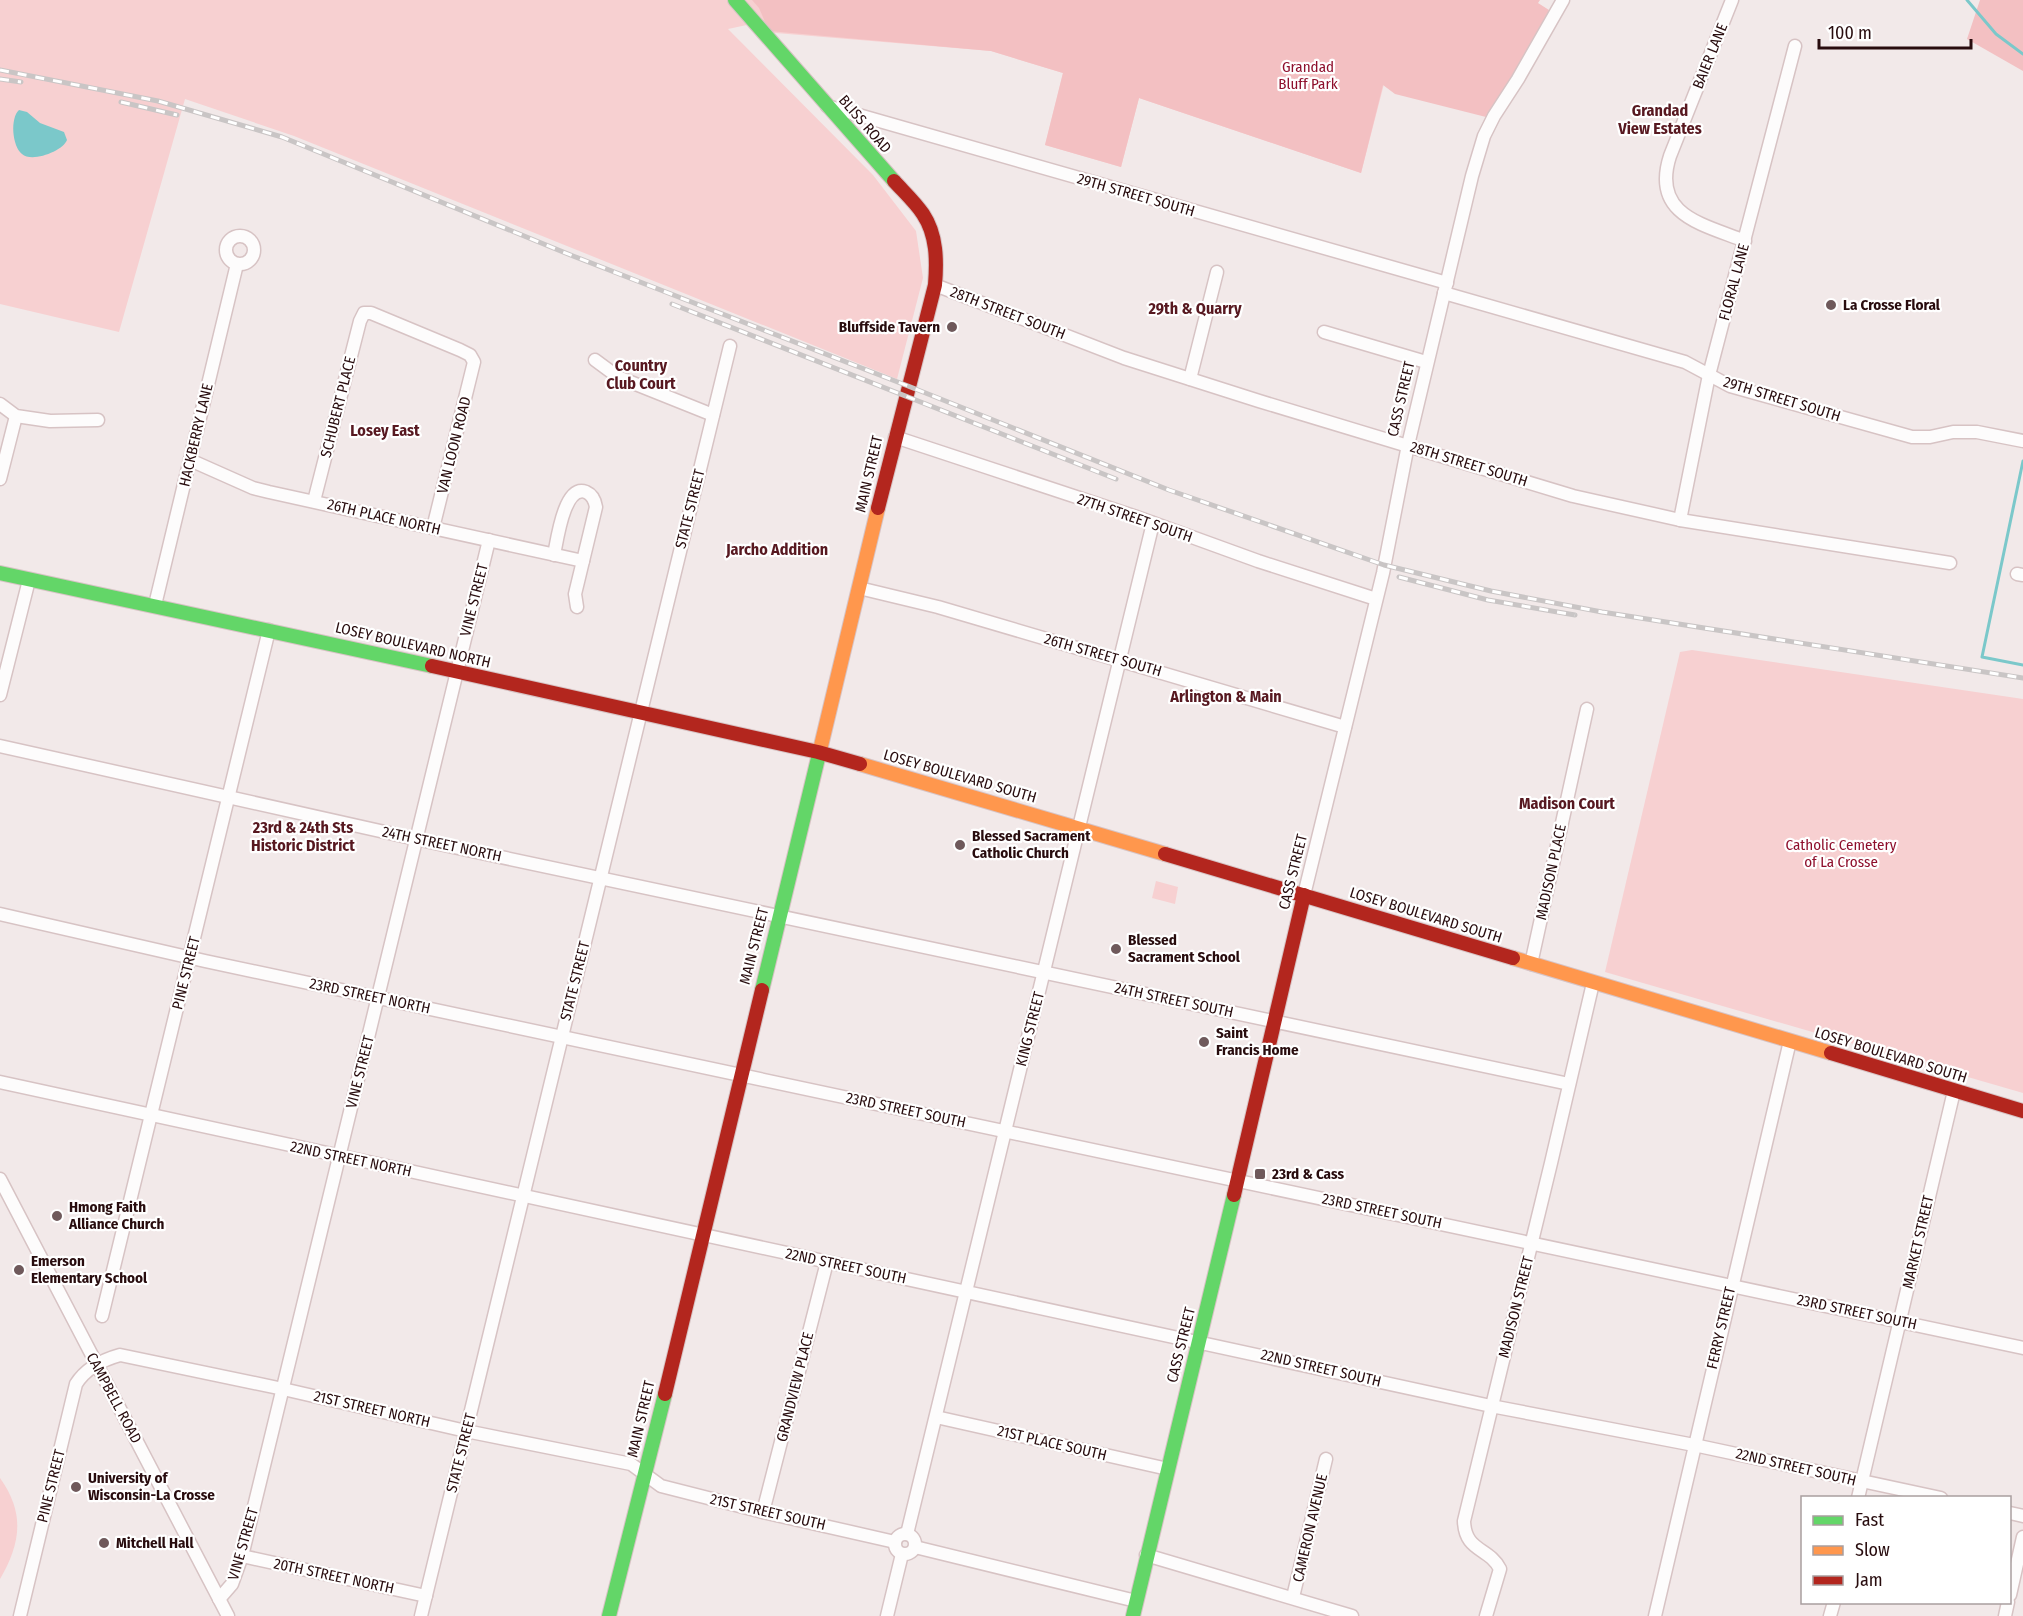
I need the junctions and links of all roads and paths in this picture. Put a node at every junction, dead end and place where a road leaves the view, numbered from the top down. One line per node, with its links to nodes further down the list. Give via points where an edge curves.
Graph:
1 (735, 0): 5 (street, BLISS ROAD)
2 (1563, 0): 10 (street, CASS STREET, via 1484,136)
3 (1732, 0): 6 (street, BAIER LANE, via 1667,164 1666,185 1671,202 1686,216)
4 (1795, 46): 6 (street, FLORAL LANE)
5 (826, 105): 9 (street, BLISS ROAD, via 923,214 935,241); 10 (street, 29TH STREET SOUTH)
6 (1745, 241): 16 (street, FLORAL LANE)
7 (237, 264): 25 (street, HACKBERRY LANE)
8 (1216, 272): 17 (street)
9 (935, 285): 17 (street, 28TH STREET SOUTH, via 1124,358); 22 (street, MAIN STREET)
10 (1446, 288): 15 (street, CASS STREET); 16 (street, 29TH STREET SOUTH, via 1685,363)
11 (364, 313): 27 (street, SCHUBERT PLACE); 30 (street, VAN LOON ROAD, via 460,350 474,362)
12 (1324, 332): 15 (street)
13 (730, 346): 19 (street, STATE STREET)
14 (595, 360): 19 (street, via 618,377)
15 (1426, 362): 24 (street, CASS STREET)
16 (1709, 375): 23 (street, 29TH STREET SOUTH, via 1730,386 1912,437 1977,432); 28 (street, FLORAL LANE)
17 (1190, 379): 24 (street, 28TH STREET SOUTH)
18 (0, 404): 20 (street)
19 (713, 415): 46 (street, STATE STREET)
20 (16, 416): 21 (street, via 50,421); 26 (street)
21 (98, 420)
22 (895, 437): 29 (street, 27TH STREET SOUTH); 37 (street, MAIN STREET)
23 (2023, 441)
24 (1408, 445): 28 (street, 28TH STREET SOUTH, via 1573,496); 38 (street, CASS STREET)
25 (190, 460): 27 (street, 26TH PLACE NORTH, via 253,488); 39 (street, HACKBERRY LANE)
26 (0, 479)
27 (314, 501): 30 (street, 26TH PLACE NORTH)
28 (1680, 520): 34 (street, 28TH STREET SOUTH)
29 (1153, 523): 38 (street, 27TH STREET SOUTH); 42 (street, KING STREET)
30 (433, 528): 31 (street, 26TH PLACE NORTH)
31 (489, 540): 32 (street, 26TH PLACE NORTH); 43 (street, VINE STREET)
32 (554, 555): 33 (street, 26TH PLACE NORTH); 33 (street, via 567,502 581,491 591,495 596,507)
33 (583, 561): 40 (street, via 575,594)
34 (1950, 563)
35 (0, 573): 36 (street, LOSEY BOULEVARD NORTH)
36 (29, 580): 39 (street, LOSEY BOULEVARD NORTH); 44 (street)
37 (859, 588): 42 (street, 26TH STREET SOUTH); 49 (street, MAIN STREET)
38 (1376, 599): 47 (street, CASS STREET)
39 (155, 605): 41 (street, LOSEY BOULEVARD NORTH)
40 (577, 607)
41 (269, 630): 43 (street, LOSEY BOULEVARD NORTH); 50 (street, PINE STREET)
42 (1119, 659): 47 (street, 26TH STREET SOUTH); 51 (street, KING STREET)
43 (457, 672): 46 (street, LOSEY BOULEVARD NORTH); 52 (street, VINE STREET)
44 (0, 695)
45 (1587, 709): 58 (street, MADISON PLACE)
46 (641, 711): 49 (street, LOSEY BOULEVARD NORTH); 53 (street, STATE STREET)
47 (1345, 727): 54 (street, CASS STREET)
48 (0, 746): 50 (street, 24TH STREET NORTH)
49 (819, 752): 51 (street, LOSEY BOULEVARD SOUTH); 56 (street, MAIN STREET)
50 (229, 796): 52 (street, 24TH STREET NORTH); 57 (street, PINE STREET)
51 (1080, 828): 54 (street, LOSEY BOULEVARD SOUTH); 59 (street, KING STREET)
52 (416, 839): 53 (street, 24TH STREET NORTH); 61 (street, VINE STREET)
53 (601, 878): 56 (street, 24TH STREET NORTH); 63 (street, STATE STREET)
54 (1304, 895): 58 (street, LOSEY BOULEVARD SOUTH); 62 (street, CASS STREET)
55 (0, 914): 57 (street, 23RD STREET NORTH)
56 (779, 915): 59 (street, 24TH STREET SOUTH); 65 (street, MAIN STREET)
57 (190, 958): 61 (street, 23RD STREET NORTH); 70 (street, PINE STREET)
58 (1531, 964): 60 (street, LOSEY BOULEVARD SOUTH)
59 (1044, 972): 62 (street, 24TH STREET SOUTH); 71 (street, KING STREET)
60 (1593, 983): 64 (street, LOSEY BOULEVARD SOUTH); 67 (street, MADISON STREET)
61 (378, 998): 63 (street, 23RD STREET NORTH); 72 (street, VINE STREET)
62 (1275, 1022): 67 (street, 24TH STREET SOUTH); 74 (street, CASS STREET)
63 (562, 1036): 65 (street, 23RD STREET NORTH); 75 (street, STATE STREET)
64 (1790, 1041): 68 (street, LOSEY BOULEVARD SOUTH); 79 (street, FERRY STREET)
65 (740, 1075): 71 (street, 23RD STREET SOUTH); 76 (street, MAIN STREET)
66 (0, 1082): 70 (street, 22ND STREET NORTH)
67 (1569, 1084): 77 (street, MADISON STREET)
68 (1954, 1091): 69 (street, LOSEY BOULEVARD SOUTH); 82 (street, MARKET STREET)
69 (2023, 1111)
70 (152, 1114): 72 (street, 22ND STREET NORTH); 81 (street, PINE STREET)
71 (1005, 1131): 74 (street, 23RD STREET SOUTH); 80 (street, KING STREET)
72 (339, 1156): 75 (street, 22ND STREET NORTH); 86 (street, VINE STREET)
73 (0, 1179): 85 (street, CAMPBELL ROAD)
74 (1238, 1181): 77 (street, 23RD STREET SOUTH); 83 (street, CASS STREET)
75 (523, 1196): 76 (street, 22ND STREET NORTH); 89 (street, STATE STREET)
76 (701, 1235): 78 (street, 22ND STREET SOUTH); 93 (street, MAIN STREET)
77 (1532, 1244): 79 (street, 23RD STREET SOUTH); 87 (street, MADISON STREET)
78 (827, 1262): 80 (street, 22ND STREET SOUTH); 97 (street, GRANDVIEW PLACE)
79 (1731, 1286): 82 (street, 23RD STREET SOUTH); 90 (street, FERRY STREET)
80 (966, 1290): 83 (street, 22ND STREET SOUTH); 88 (street, KING STREET)
81 (102, 1316)
82 (1899, 1321): 84 (street, 23RD STREET SOUTH); 94 (street, MARKET STREET)
83 (1200, 1341): 87 (street, 22ND STREET SOUTH); 92 (street, CASS STREET)
84 (2023, 1348)
85 (96, 1365): 86 (street, 21ST STREET NORTH, via 120,1355); 108 (street, CAMPBELL ROAD); 110 (street, PINE STREET, via 83,1373 76,1384)
86 (283, 1389): 89 (street, 21ST STREET NORTH); 104 (street, VINE STREET)
87 (1491, 1406): 90 (street, 22ND STREET SOUTH); 117 (street, MADISON STREET, via 1464,1521 1469,1542 1497,1561 1500,1569)
88 (936, 1417): 92 (street, 21ST PLACE SOUTH); 98 (street, KING STREET)
89 (466, 1431): 93 (street, 21ST STREET NORTH, via 631,1464); 106 (street, STATE STREET)
90 (1694, 1445): 94 (street, 22ND STREET SOUTH); 118 (street, FERRY STREET)
91 (1326, 1459): 107 (street, CAMERON AVENUE)
92 (1168, 1469): 103 (street, CASS STREET)
93 (645, 1475): 97 (street, 21ST STREET SOUTH, via 661,1486); 113 (street, MAIN STREET)
94 (1862, 1481): 95 (street, MARKET STREET); 96 (street, 22ND STREET SOUTH)
95 (1858, 1496)
96 (1936, 1496)
97 (763, 1512): 100 (street, 21ST STREET SOUTH)
98 (908, 1534): 100 (street, via 898,1536); 101 (street)
99 (2023, 1537): 105 (street)
100 (895, 1542): 102 (street, via 895,1548)
101 (915, 1547): 102 (street, via 909,1554); 109 (street)
102 (902, 1554): 114 (street)
103 (1146, 1555): 107 (street); 109 (street, CASS STREET)
104 (242, 1556): 106 (street, 20TH STREET NORTH); 108 (street, VINE STREET, via 232,1584)
105 (2011, 1591)
106 (426, 1596): 112 (street, STATE STREET)
107 (1293, 1598): 116 (street)
108 (219, 1599): 111 (street, CAMPBELL ROAD)
109 (1136, 1601): 115 (street, CASS STREET)
110 (20, 1616)
111 (228, 1616)
112 (421, 1616)
113 (609, 1616)
114 (887, 1616)
115 (1132, 1616)
116 (1352, 1616)
117 (1486, 1616)
118 (1655, 1616)

